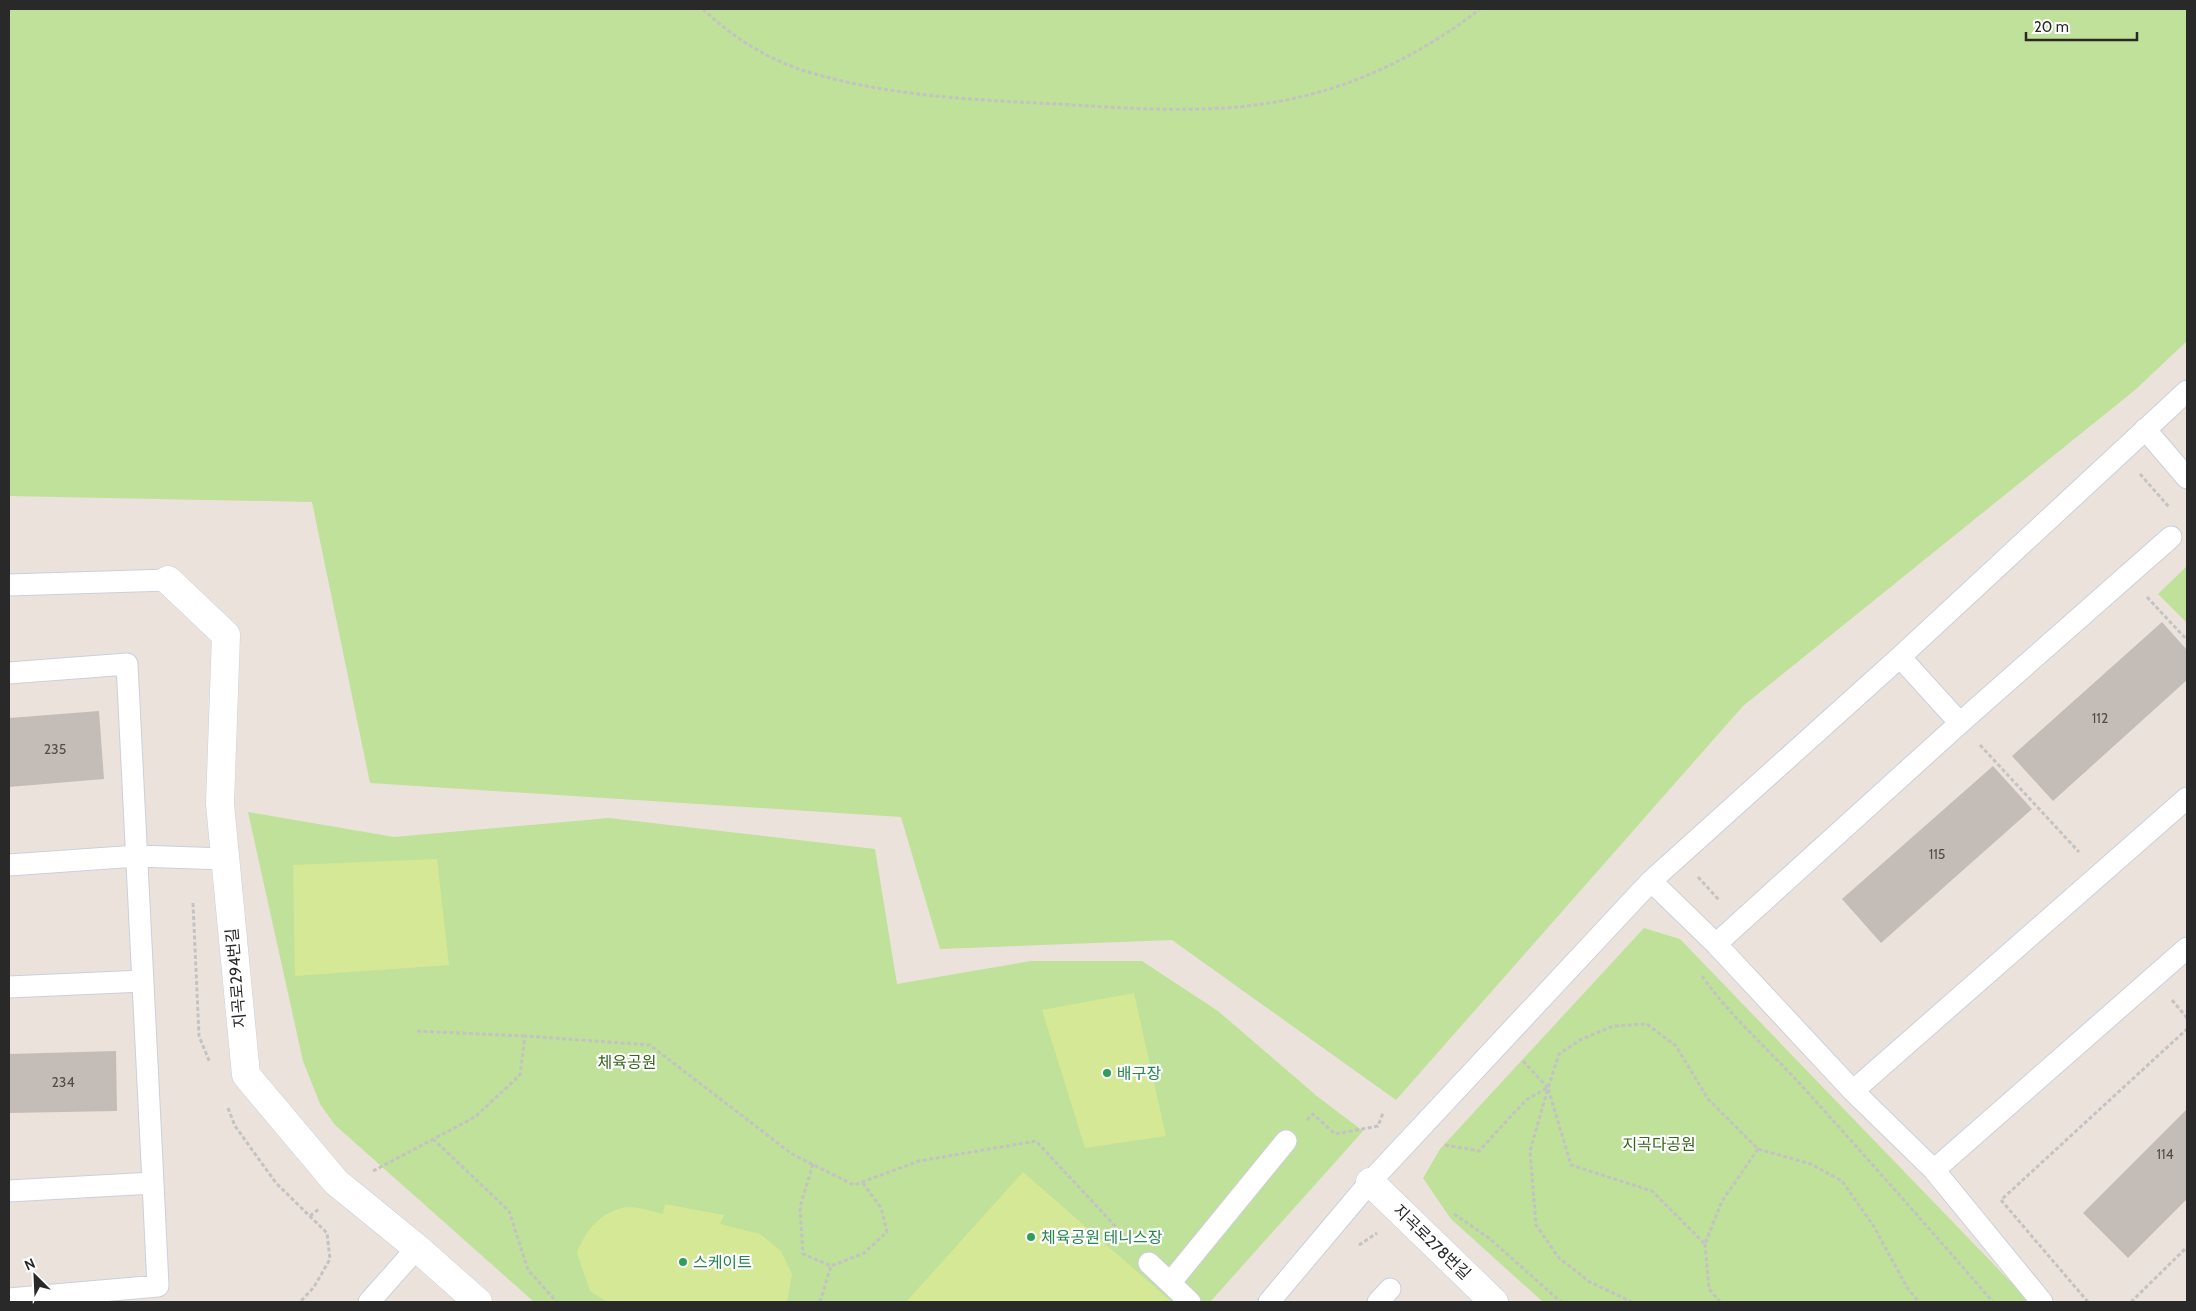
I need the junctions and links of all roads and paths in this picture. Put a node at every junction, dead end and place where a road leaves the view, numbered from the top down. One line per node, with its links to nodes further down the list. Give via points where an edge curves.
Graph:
1 (703, 9): 2 (path, via 744,42 773,58 844,82 982,100 1154,110 1249,106 1311,94 1374,72 1420,49)
2 (1480, 9)
3 (2187, 391): 4 (lane)
4 (2145, 429): 5 (lane); 13 (lane)
5 (2187, 478)
6 (2134, 480): 7 (path, via 2140,474)
7 (2175, 514)
8 (2171, 538): 9 (lane)
9 (2128, 576): 12 (path); 15 (lane)
10 (168, 580): 11 (lane); 18 (street, 지곡로294번길, via 226,635 220,804)
11 (9, 585)
12 (2187, 640)
13 (1900, 657): 15 (lane); 22 (lane)
14 (9, 672): 17 (lane, via 127,664)
15 (1960, 723): 21 (path); 23 (lane)
16 (2187, 798): 21 (lane)
17 (138, 856): 18 (lane); 19 (lane); 26 (lane)
18 (225, 859): 45 (street, 지곡로294번길, via 246,1075 292,1133)
19 (9, 865)
20 (1692, 870): 23 (path)
21 (2100, 875): 34 (lane)
22 (1651, 881): 24 (lane); 43 (lane)
23 (1739, 923): 24 (lane)
24 (1716, 944): 34 (lane)
25 (2187, 948): 41 (lane)
26 (144, 981): 27 (lane); 44 (lane)
27 (9, 987)
28 (1715, 994): 69 (path, via 1900,1195)
29 (2187, 1029): 71 (path, via 2001,1200)
30 (417, 1031): 31 (path)
31 (525, 1036): 36 (path, via 520,1075 475,1117); 40 (path, via 650,1045 792,1154)
32 (1522, 1060): 33 (path)
33 (1548, 1088): 38 (path, via 1526,1100 1479,1151); 39 (path, via 1560,1054 1580,1040 1613,1026 1646,1024 1676,1046 1708,1098); 49 (path, via 1571,1165 1652,1191); 66 (path, via 1530,1151 1536,1226 1559,1258 1590,1282)
34 (1853, 1091): 41 (lane)
35 (1383, 1113): 37 (path, via 1378,1126 1335,1134 1313,1114)
36 (432, 1139): 45 (path, via 360,1177); 60 (path, via 509,1211 528,1270)
37 (1286, 1141): 54 (lane)
38 (1435, 1143)
39 (1758, 1149): 49 (path, via 1722,1201); 68 (path, via 1811,1164 1842,1181 1873,1225 1908,1289)
40 (813, 1164): 42 (path, via 854,1185); 53 (path, via 800,1206 803,1254)
41 (1934, 1170): 70 (lane)
42 (862, 1182): 52 (path, via 919,1161 1036,1141); 53 (path, via 881,1208 887,1232 864,1253)
43 (1370, 1182): 63 (lane); 64 (street, 지곡로278번길)
44 (153, 1183): 46 (lane); 56 (lane, via 158,1286)
45 (344, 1190): 48 (path); 51 (street, 지곡로294번길)
46 (9, 1191)
47 (1451, 1212): 65 (path, via 1489,1238)
48 (310, 1216)
49 (1705, 1244): 67 (path, via 1709,1289)
50 (2187, 1247): 72 (path)
51 (417, 1248): 58 (lane); 59 (street, 지곡로294번길)
52 (1149, 1263): 54 (lane)
53 (831, 1266): 61 (path)
54 (1170, 1283): 62 (lane)
55 (314, 1287): 57 (path)
56 (9, 1299)
57 (300, 1302)
58 (369, 1302)
59 (478, 1302)
60 (557, 1302)
61 (820, 1302)
62 (1190, 1302)
63 (1270, 1302)
64 (1494, 1302)
65 (1560, 1302)
66 (1632, 1302)
67 (1720, 1302)
68 (1919, 1302)
69 (1993, 1302)
70 (2042, 1302)
71 (2088, 1302)
72 (2130, 1302)

